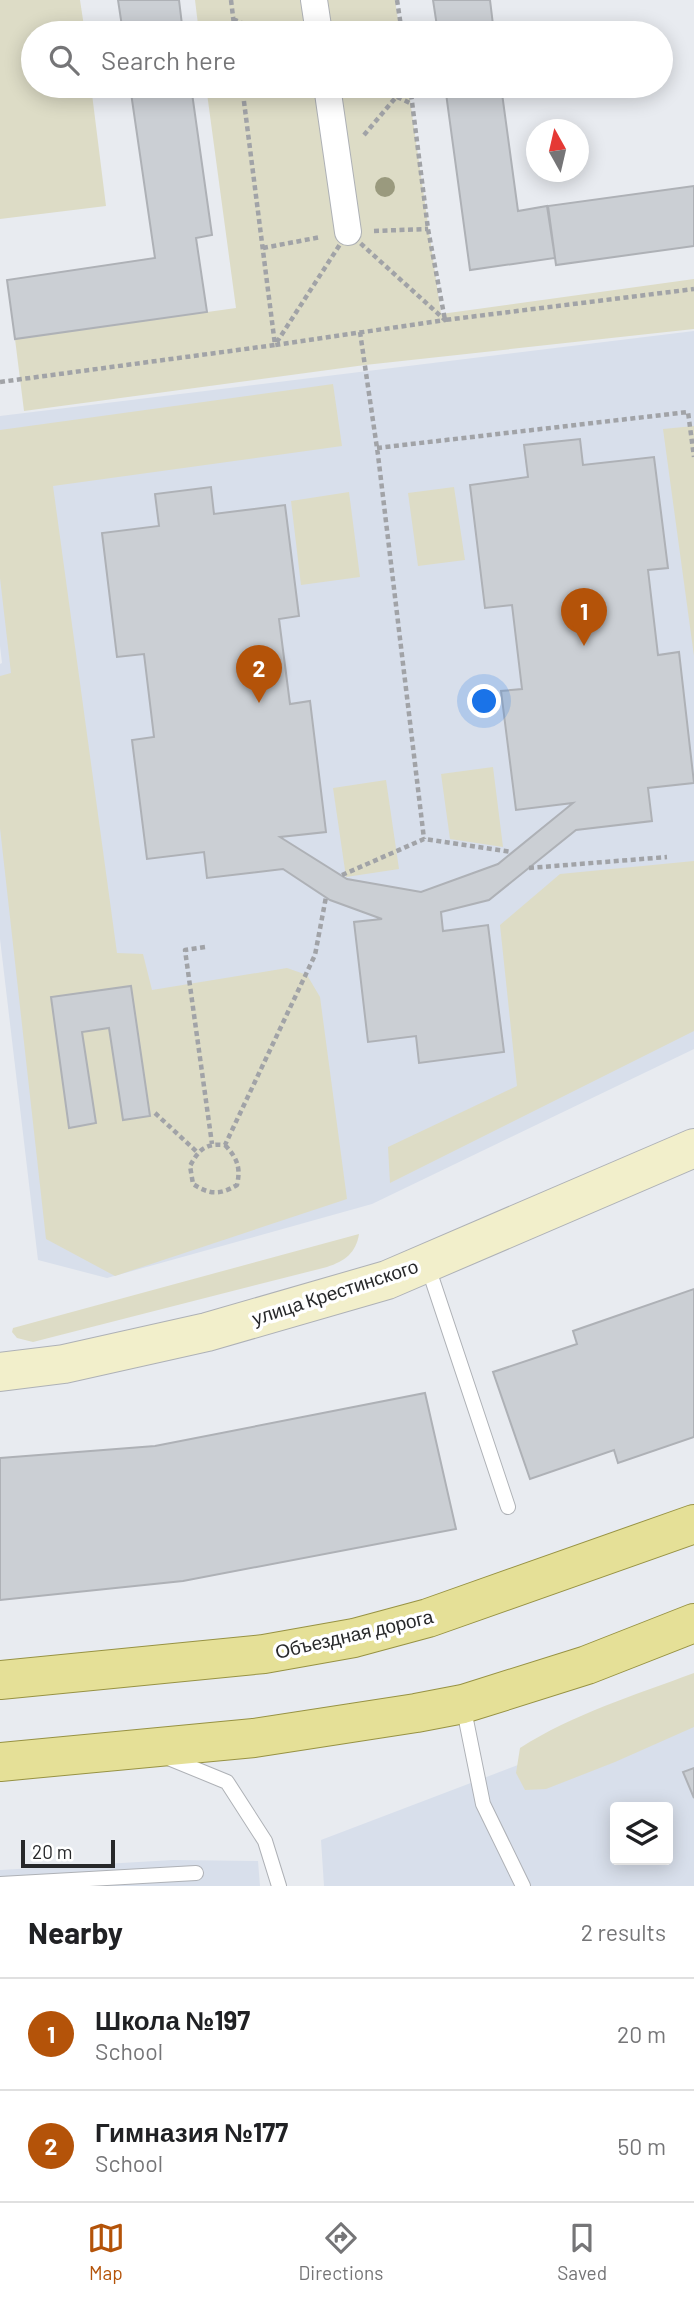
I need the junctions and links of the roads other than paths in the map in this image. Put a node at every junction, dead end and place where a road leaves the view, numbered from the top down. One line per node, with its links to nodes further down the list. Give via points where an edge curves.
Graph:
1 (314, 0): 2 (street)
2 (317, 21)
3 (329, 98): 4 (street)
4 (348, 232)
5 (694, 1148): 6 (street, улица Крестинского)
6 (427, 1263): 7 (street, улица Крестинского, via 387,1280 207,1332 64,1364); 8 (lane)
7 (0, 1372)
8 (508, 1507)
9 (694, 1524): 11 (main road, Объездная дорога, via 428,1618 354,1638 264,1654)
10 (694, 1623): 12 (main road, via 587,1665)
11 (0, 1681)
12 (463, 1704): 13 (main road, via 254,1738); 18 (lane, via 483,1804)
13 (145, 1748): 14 (main road); 17 (lane, via 226,1782 265,1841)
14 (0, 1762)
15 (196, 1873): 16 (lane)
16 (0, 1884)
17 (279, 1886)
18 (523, 1886)

